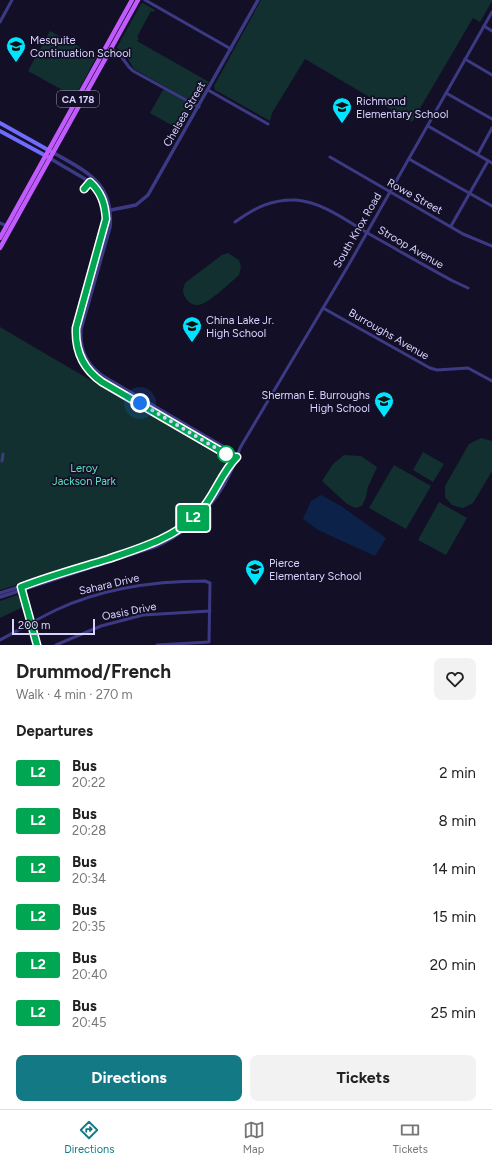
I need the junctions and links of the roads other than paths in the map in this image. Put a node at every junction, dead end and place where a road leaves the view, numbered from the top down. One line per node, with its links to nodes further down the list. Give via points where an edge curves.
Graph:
1 (12, 0): 7 (street)
2 (132, 0): 10 (main road, CA 178)
3 (138, 0): 11 (main road, CA 178)
4 (145, 0): 12 (street)
5 (258, 0): 12 (street, Chelsea Street)
6 (492, 12): 8 (street, South Knox Road)
7 (0, 22)
8 (484, 26): 9 (street); 13 (street, South Knox Road)
9 (492, 31)
10 (106, 46): 14 (main road, via 108,50); 25 (main road, CA 178)
11 (112, 48): 14 (main road, CA 178); 18 (street, via 122,55 133,71)
12 (231, 49): 16 (street, Chelsea Street)
13 (465, 59): 15 (street); 17 (street, South Knox Road)
14 (100, 69): 25 (main road, CA 178)
15 (492, 75)
16 (208, 90): 18 (street, Chelsea Street); 21 (street)
17 (446, 93): 19 (street); 22 (street, South Knox Road)
18 (198, 107): 34 (street, Chelsea Street, via 148,195 136,204)
19 (492, 119)
20 (0, 123): 25 (main road)
21 (268, 124)
22 (428, 126): 26 (street); 29 (street, South Knox Road)
23 (492, 128): 26 (street)
24 (0, 131): 27 (main road)
25 (51, 152): 27 (main road, CA 178); 34 (street, via 95,179 104,190)
26 (478, 154): 30 (street)
27 (48, 157): 35 (street, via 92,183 100,194); 38 (main road, CA 178); 43 (main road, CA 178)
28 (330, 157): 31 (street, Rowe Street)
29 (409, 159): 31 (street, South Knox Road); 32 (street)
30 (490, 162): 32 (street)
31 (389, 192): 39 (street, Rowe Street); 40 (street, South Knox Road)
32 (470, 193): 33 (street); 39 (street)
33 (492, 206)
34 (111, 210): 35 (street, Chelsea Street); 48 (street, via 110,227 81,329 80,339 85,356 101,375)
35 (106, 211): 48 (street, via 106,225 76,328 76,345 84,364 102,382 231,457)
36 (235, 222): 40 (street, Stroop Avenue, via 264,205 295,200 324,208)
37 (0, 223): 38 (street)
38 (7, 226): 41 (main road, CA 178)
39 (451, 226): 42 (street, Rowe Street, via 479,242)
40 (367, 232): 44 (street, Stroop Avenue); 45 (street, South Knox Road)
41 (0, 238)
42 (492, 246)
43 (0, 248)
44 (468, 288)
45 (323, 308): 46 (street, Burroughs Avenue, via 430,368 468,368); 48 (street, South Knox Road)
46 (492, 381)
47 (3, 454): 49 (street)
48 (237, 457): 51 (street, via 208,501); 52 (street, via 207,510 187,529)
49 (2, 461)
50 (191, 511): 51 (street)
51 (193, 518): 52 (street, via 192,522); 53 (street, via 174,533 154,543 26,584)
52 (166, 542): 53 (street)
53 (21, 588): 54 (street); 55 (street); 57 (street)
54 (0, 593)
55 (0, 597)
56 (210, 611): 57 (street, Sahara Drive, via 211,587 206,582 157,583 99,594 69,604); 59 (street, via 210,640); 61 (street, Oasis Drive, via 143,616 95,628)
57 (30, 622): 58 (street, Sahara Drive); 60 (street)
58 (0, 640)
59 (195, 644): 62 (street)
60 (37, 645)
61 (56, 645)
62 (157, 645)

